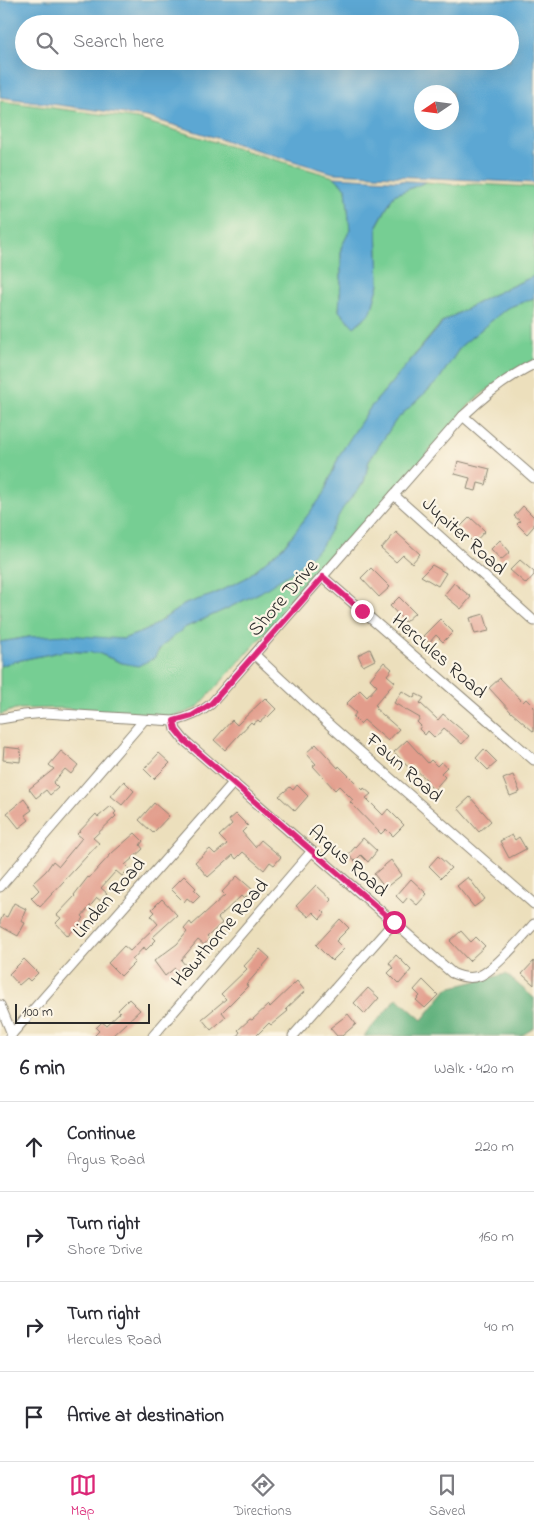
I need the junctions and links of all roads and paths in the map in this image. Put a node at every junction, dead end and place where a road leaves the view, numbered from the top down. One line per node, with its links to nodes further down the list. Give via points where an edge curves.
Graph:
1 (534, 364): 2 (street, Shore Drive, via 492,390)
2 (463, 416): 3 (street); 4 (street, Shore Drive)
3 (534, 478)
4 (394, 495): 5 (street, Shore Drive); 6 (street, Jupiter Road)
5 (323, 577): 7 (street, Shore Drive); 11 (street, Hercules Road)
6 (534, 621)
7 (255, 655): 10 (street, Shore Drive, via 211,704 192,716); 15 (street, Faun Road)
8 (0, 719): 9 (street, Shore Drive, via 44,714)
9 (144, 720): 10 (street, Shore Drive); 14 (street)
10 (174, 721): 12 (street, Argus Road, via 184,740)
11 (534, 760)
12 (234, 782): 13 (street, Argus Road); 19 (street, Linden Road)
13 (312, 851): 16 (street, Argus Road); 20 (street, Hawthorne Road)
14 (0, 887)
15 (534, 904)
16 (394, 922): 17 (street, Argus Road, via 448,970 470,978 487,973); 21 (street)
17 (534, 924)
18 (0, 1005): 19 (street)
19 (11, 1035)
20 (152, 1036)
21 (293, 1036)

